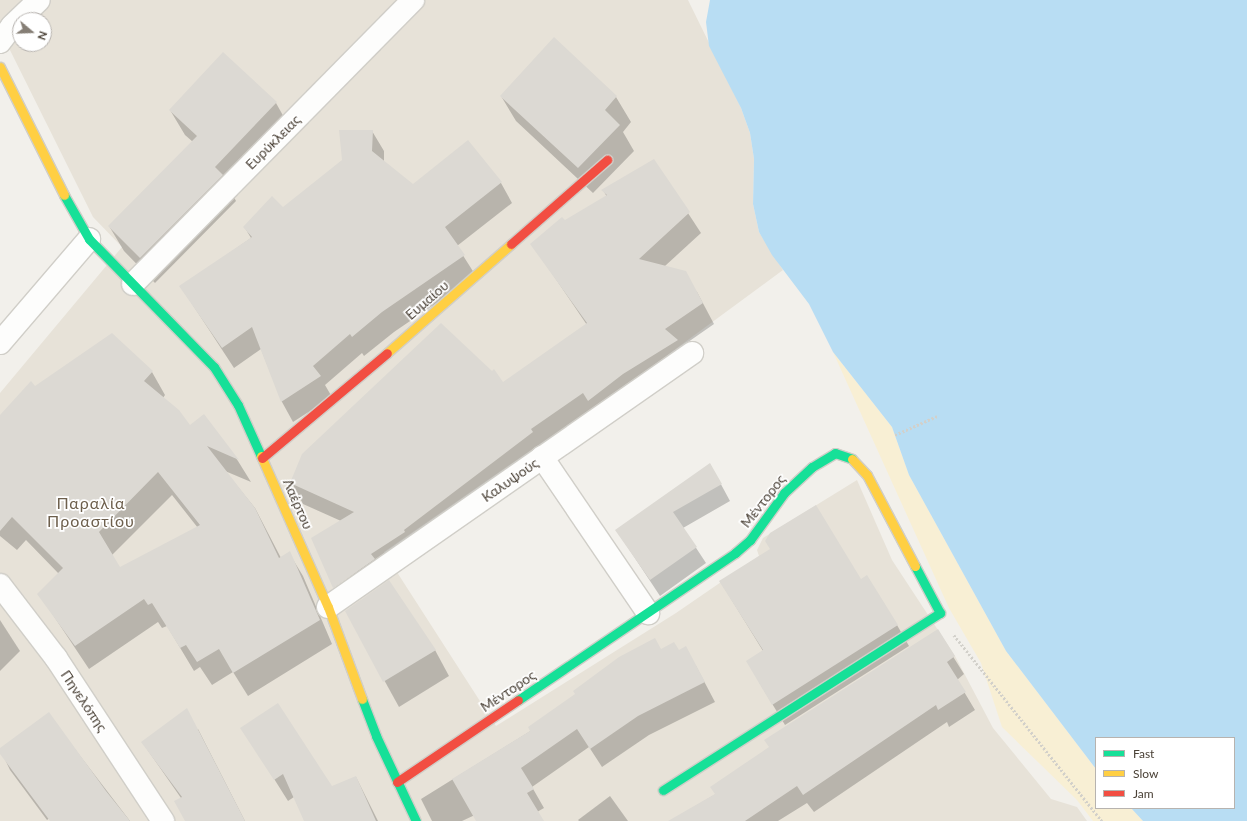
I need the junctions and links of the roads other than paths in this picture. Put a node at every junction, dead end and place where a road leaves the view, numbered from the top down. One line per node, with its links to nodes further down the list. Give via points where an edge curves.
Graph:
1 (39, 0): 3 (street, via 12,26)
2 (412, 0): 7 (street, Ευρύκλειας)
3 (0, 42)
4 (0, 67): 6 (street, Λαέρτου, via 55,179)
5 (607, 160): 10 (street, Ευμαίου, via 317,414)
6 (89, 239): 7 (street, Λαέρτου); 8 (street)
7 (133, 284): 10 (street, Λαέρτου, via 214,367 238,405)
8 (0, 343)
9 (692, 353): 11 (street, Καλυψούς)
10 (262, 458): 13 (street, Λαέρτου)
11 (542, 458): 13 (street, Καλυψούς); 14 (street)
12 (0, 585): 17 (street, Πηνελόπης, via 56,658)
13 (328, 607): 15 (street, Λαέρτου, via 376,736)
14 (648, 613): 15 (street, Μέντορος); 16 (street, Μέντορος, via 735,553 750,540 784,492 812,467 835,453 850,457 863,467 940,613)
15 (398, 782): 18 (street, Λαέρτου)
16 (663, 790)
17 (163, 821)
18 (416, 821)

